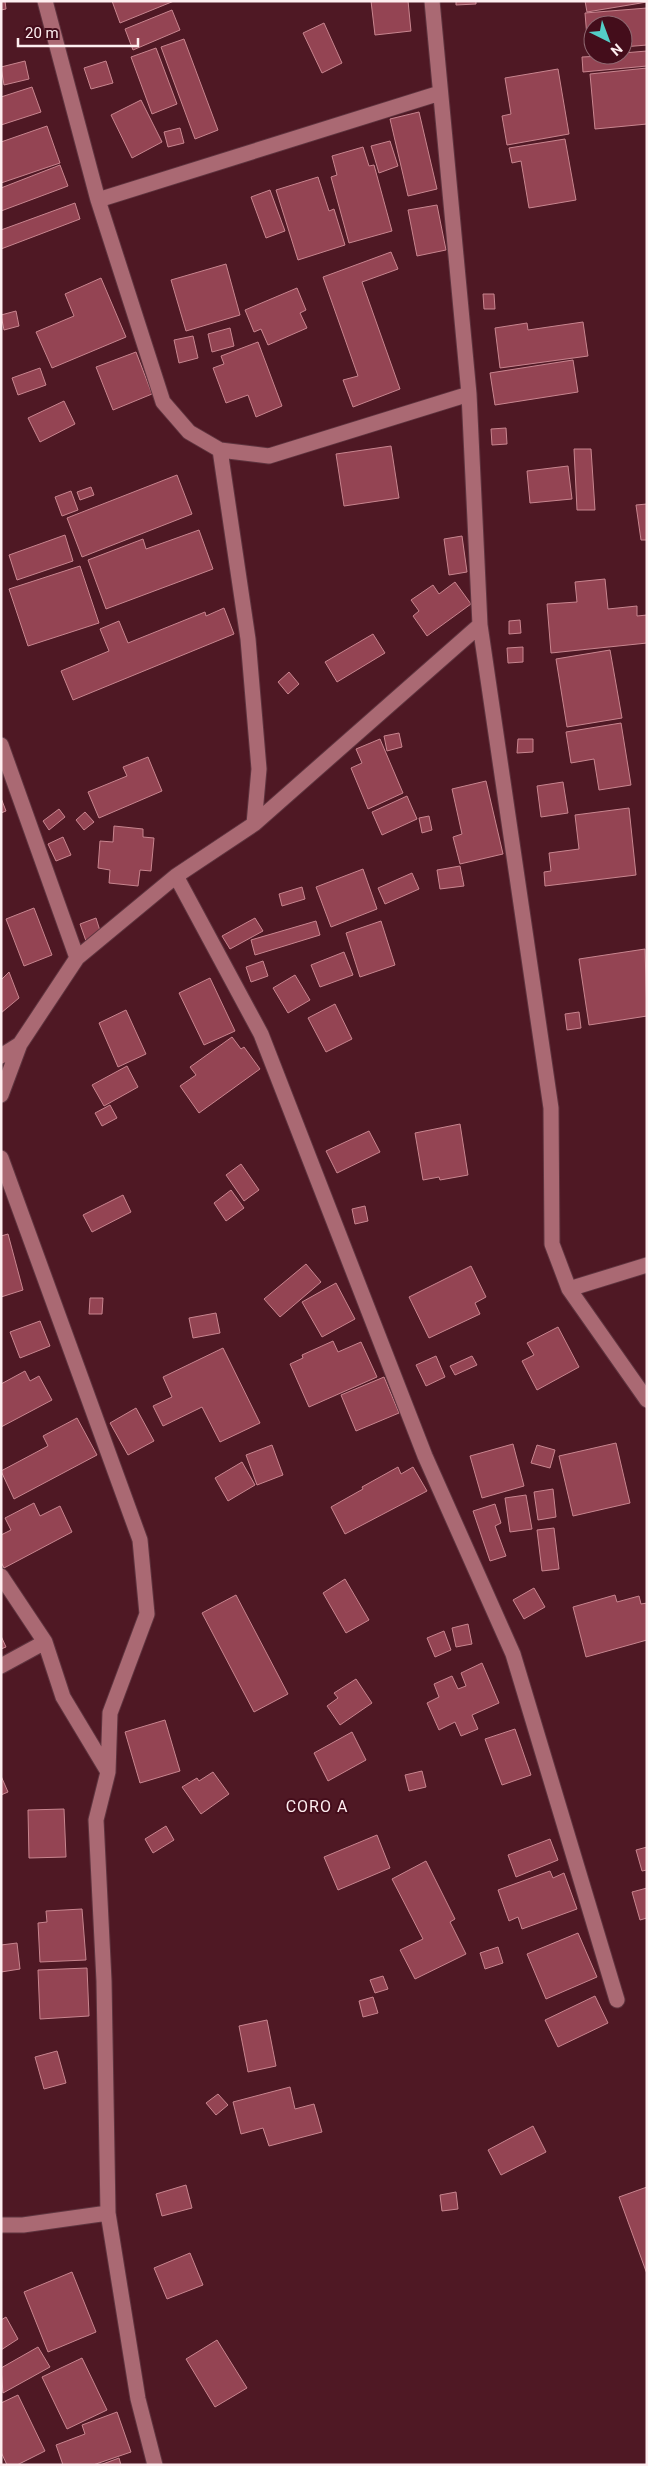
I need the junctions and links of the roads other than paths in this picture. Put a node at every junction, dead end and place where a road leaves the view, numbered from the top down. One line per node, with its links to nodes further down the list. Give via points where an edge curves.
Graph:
1 (45, 1): 4 (street)
2 (432, 1): 3 (street)
3 (440, 92): 4 (street); 5 (street)
4 (98, 200): 6 (street, via 162,402 189,432)
5 (469, 394): 6 (street, via 269,456); 7 (street)
6 (220, 450): 9 (street, via 248,638 259,768)
7 (480, 625): 9 (street); 17 (street, via 551,1108 552,1244)
8 (1, 745): 11 (street)
9 (254, 824): 10 (street)
10 (176, 876): 11 (street); 23 (street, via 261,1034 425,1456 513,1654)
11 (77, 958): 12 (street)
12 (20, 1044): 13 (street); 14 (street)
13 (1, 1056)
14 (1, 1095)
15 (1, 1158): 22 (street, via 140,1540 147,1614 110,1713)
16 (647, 1265): 17 (street)
17 (569, 1289): 18 (street)
18 (647, 1400)
19 (1, 1576): 20 (street)
20 (45, 1642): 21 (street); 22 (street, via 63,1697)
21 (1, 1666)
22 (108, 1772): 24 (street, via 96,1820 104,1981)
23 (617, 2000)
24 (108, 2214): 25 (street); 26 (street, via 138,2399)
25 (1, 2225)
26 (155, 2465)

